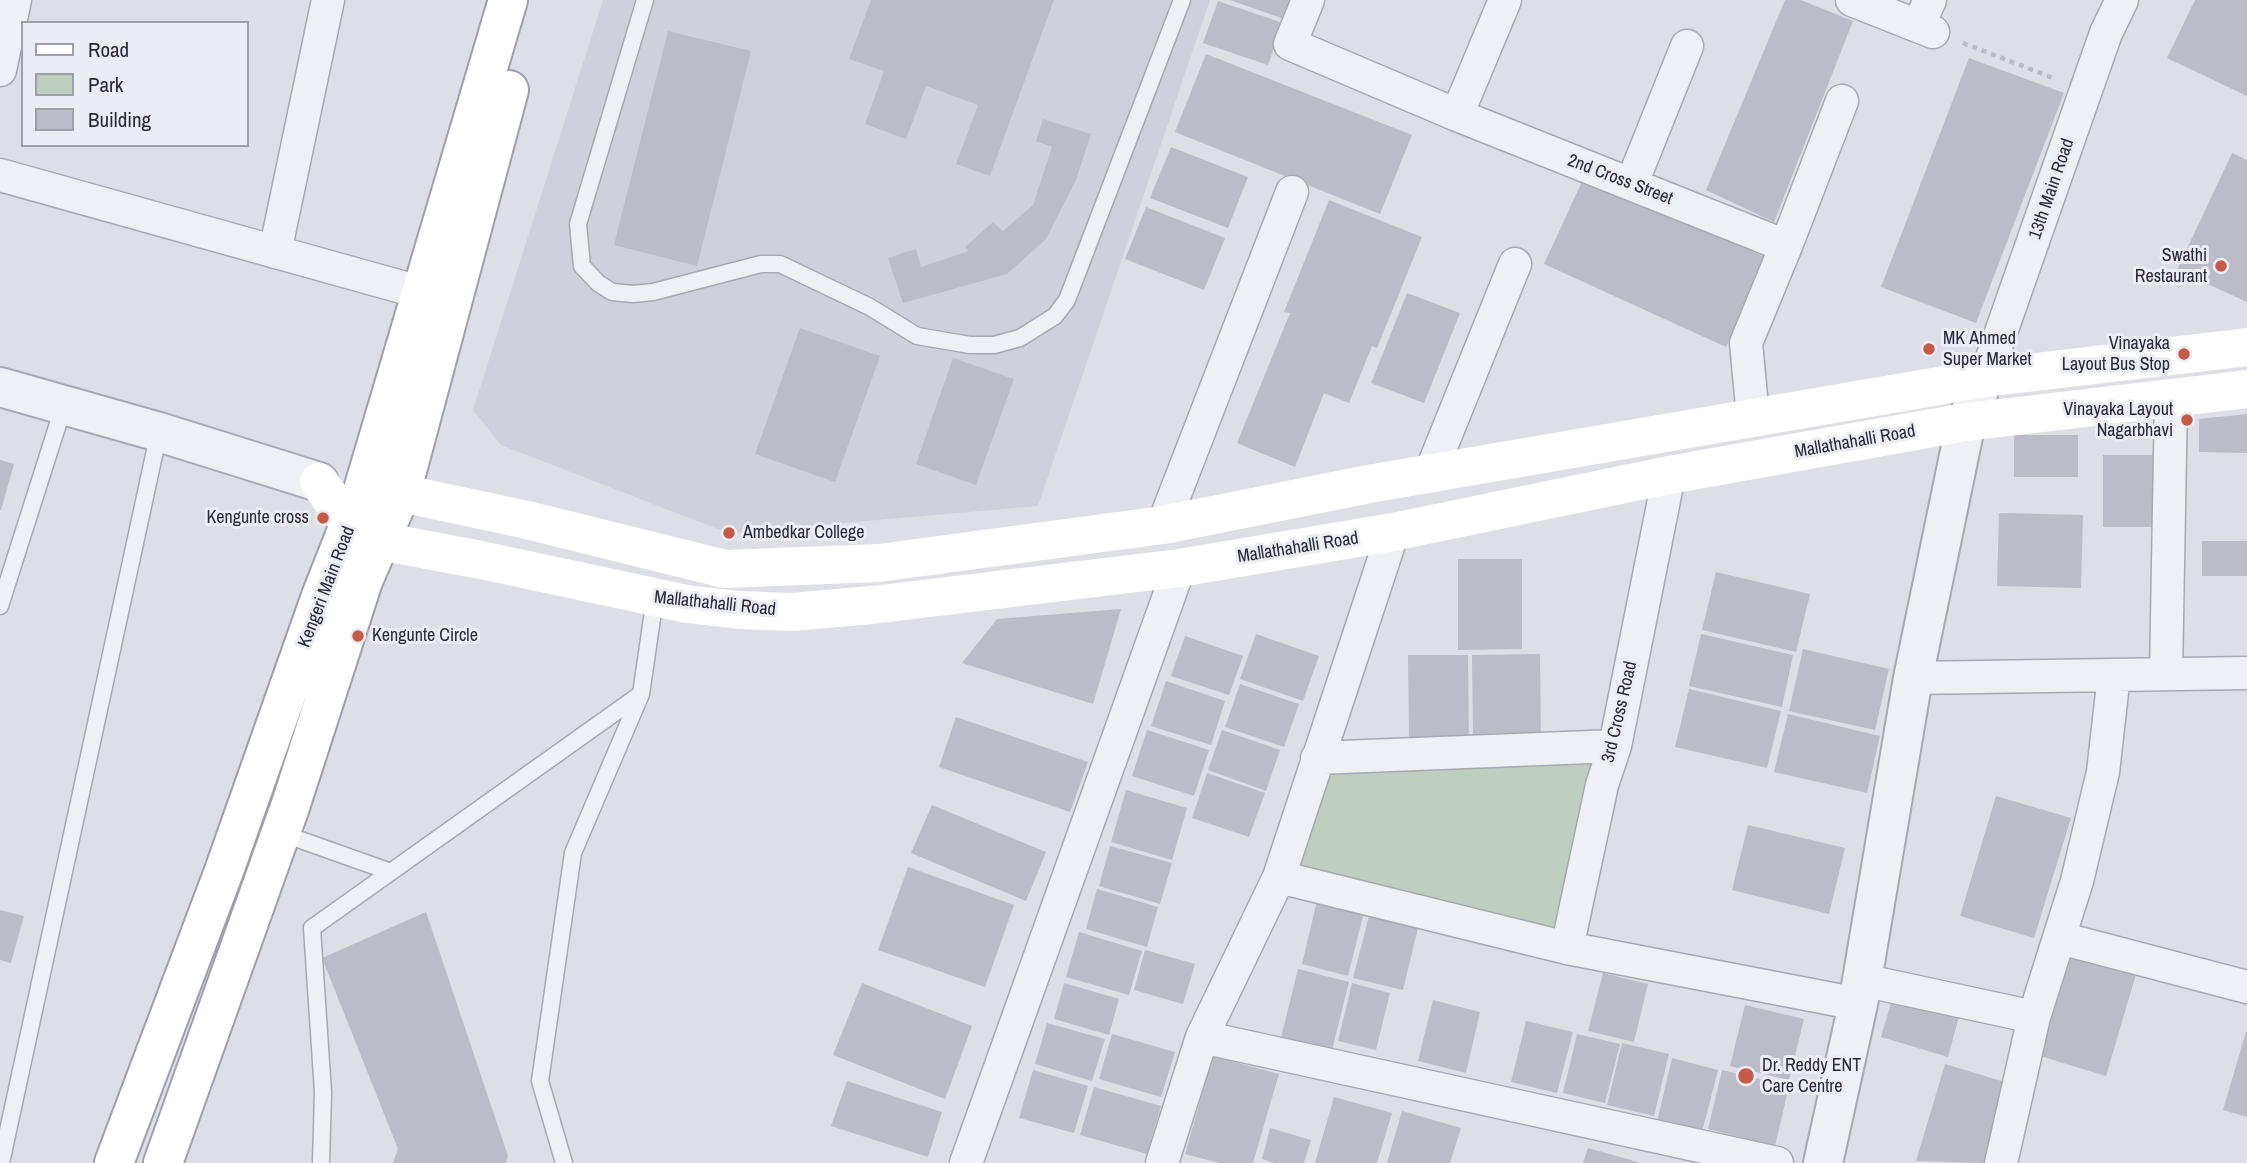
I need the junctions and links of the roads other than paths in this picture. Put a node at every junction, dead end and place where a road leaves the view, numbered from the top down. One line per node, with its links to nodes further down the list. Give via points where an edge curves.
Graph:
1 (15, 0): 13 (street)
2 (328, 0): 20 (street)
3 (508, 0): 22 (main road, Kengeri Main Road)
4 (533, 0): 35 (main road, Kengeri Main Road)
5 (645, 0): 6 (lane, via 578,224 582,266 598,283 612,292 653,292 761,264 780,264 870,307 917,336 950,344 994,345 1039,328 1068,300)
6 (1182, 0)
7 (1308, 0): 15 (street, 2nd Cross Street, via 1290,44)
8 (1505, 0): 15 (street)
9 (1852, 0): 11 (street)
10 (2122, 0): 24 (street, 13th Main Road, via 2106,33)
11 (1927, 19)
12 (1687, 46): 17 (street)
13 (0, 70)
14 (1842, 101): 19 (street)
15 (1457, 115): 17 (street, 2nd Cross Street)
16 (0, 175): 20 (street)
17 (1632, 183): 19 (street, 2nd Cross Street)
18 (1292, 192): 36 (street)
19 (1786, 246): 29 (street, via 1746,343)
20 (275, 252): 22 (street)
21 (1515, 264): 32 (street)
22 (423, 293): 35 (main road, Kengeri Main Road)
23 (2247, 347): 24 (main road, Mallathahalli Road)
24 (1985, 378): 29 (main road, Mallathahalli Road); 30 (street)
25 (0, 387): 28 (street)
26 (2247, 389): 27 (main road, Mallathahalli Road)
27 (2171, 398): 30 (main road, Mallathahalli Road); 43 (street)
28 (64, 405): 31 (street); 41 (lane)
29 (1753, 417): 32 (main road, Mallathahalli Road)
30 (1966, 422): 33 (main road, Mallathahalli Road); 45 (street)
31 (159, 432): 34 (street); 58 (lane)
32 (1430, 474): 36 (main road, Mallathahalli Road)
33 (1669, 475): 37 (main road, Mallathahalli Road); 47 (street, 3rd Cross Road)
34 (319, 482): 35 (main road, Mallathahalli Road); 38 (main road)
35 (382, 491): 36 (main road, Mallathahalli Road, via 527,520 725,569 879,564); 38 (main road, Kengeri Main Road)
36 (1163, 525)
37 (1393, 532): 39 (main road, Mallathahalli Road); 48 (street)
38 (365, 533): 40 (main road, Mallathahalli Road); 49 (main road, Kengeri Main Road, via 363,581); 59 (main road, Kengeri Main Road, via 321,596)
39 (1179, 568): 40 (main road, Mallathahalli Road, via 792,612); 63 (street)
40 (655, 598): 46 (lane)
41 (0, 606)
42 (2247, 673): 43 (street)
43 (2166, 674): 44 (street)
44 (2114, 675): 45 (street); 52 (street, via 2103,772)
45 (1913, 678): 55 (street)
46 (641, 694): 50 (lane); 62 (lane, via 573,853 540,1082)
47 (1615, 746): 48 (street); 53 (street, 3rd Cross Road, via 1602,785)
48 (1317, 758): 51 (street)
49 (281, 833): 50 (lane); 60 (main road, Kengeri Main Road)
50 (391, 872): 61 (lane, via 312,928 323,1092)
51 (1279, 877): 53 (street); 57 (street)
52 (2060, 938): 54 (street); 56 (street)
53 (1567, 948): 55 (street)
54 (2247, 987)
55 (1860, 992): 56 (street); 66 (street)
56 (2034, 1017): 67 (street)
57 (1202, 1037): 64 (street); 65 (street)
58 (1, 1163)
59 (114, 1163)
60 (163, 1163)
61 (321, 1163)
62 (565, 1163)
63 (966, 1163)
64 (1162, 1163)
65 (1777, 1163)
66 (1823, 1163)
67 (2001, 1163)

